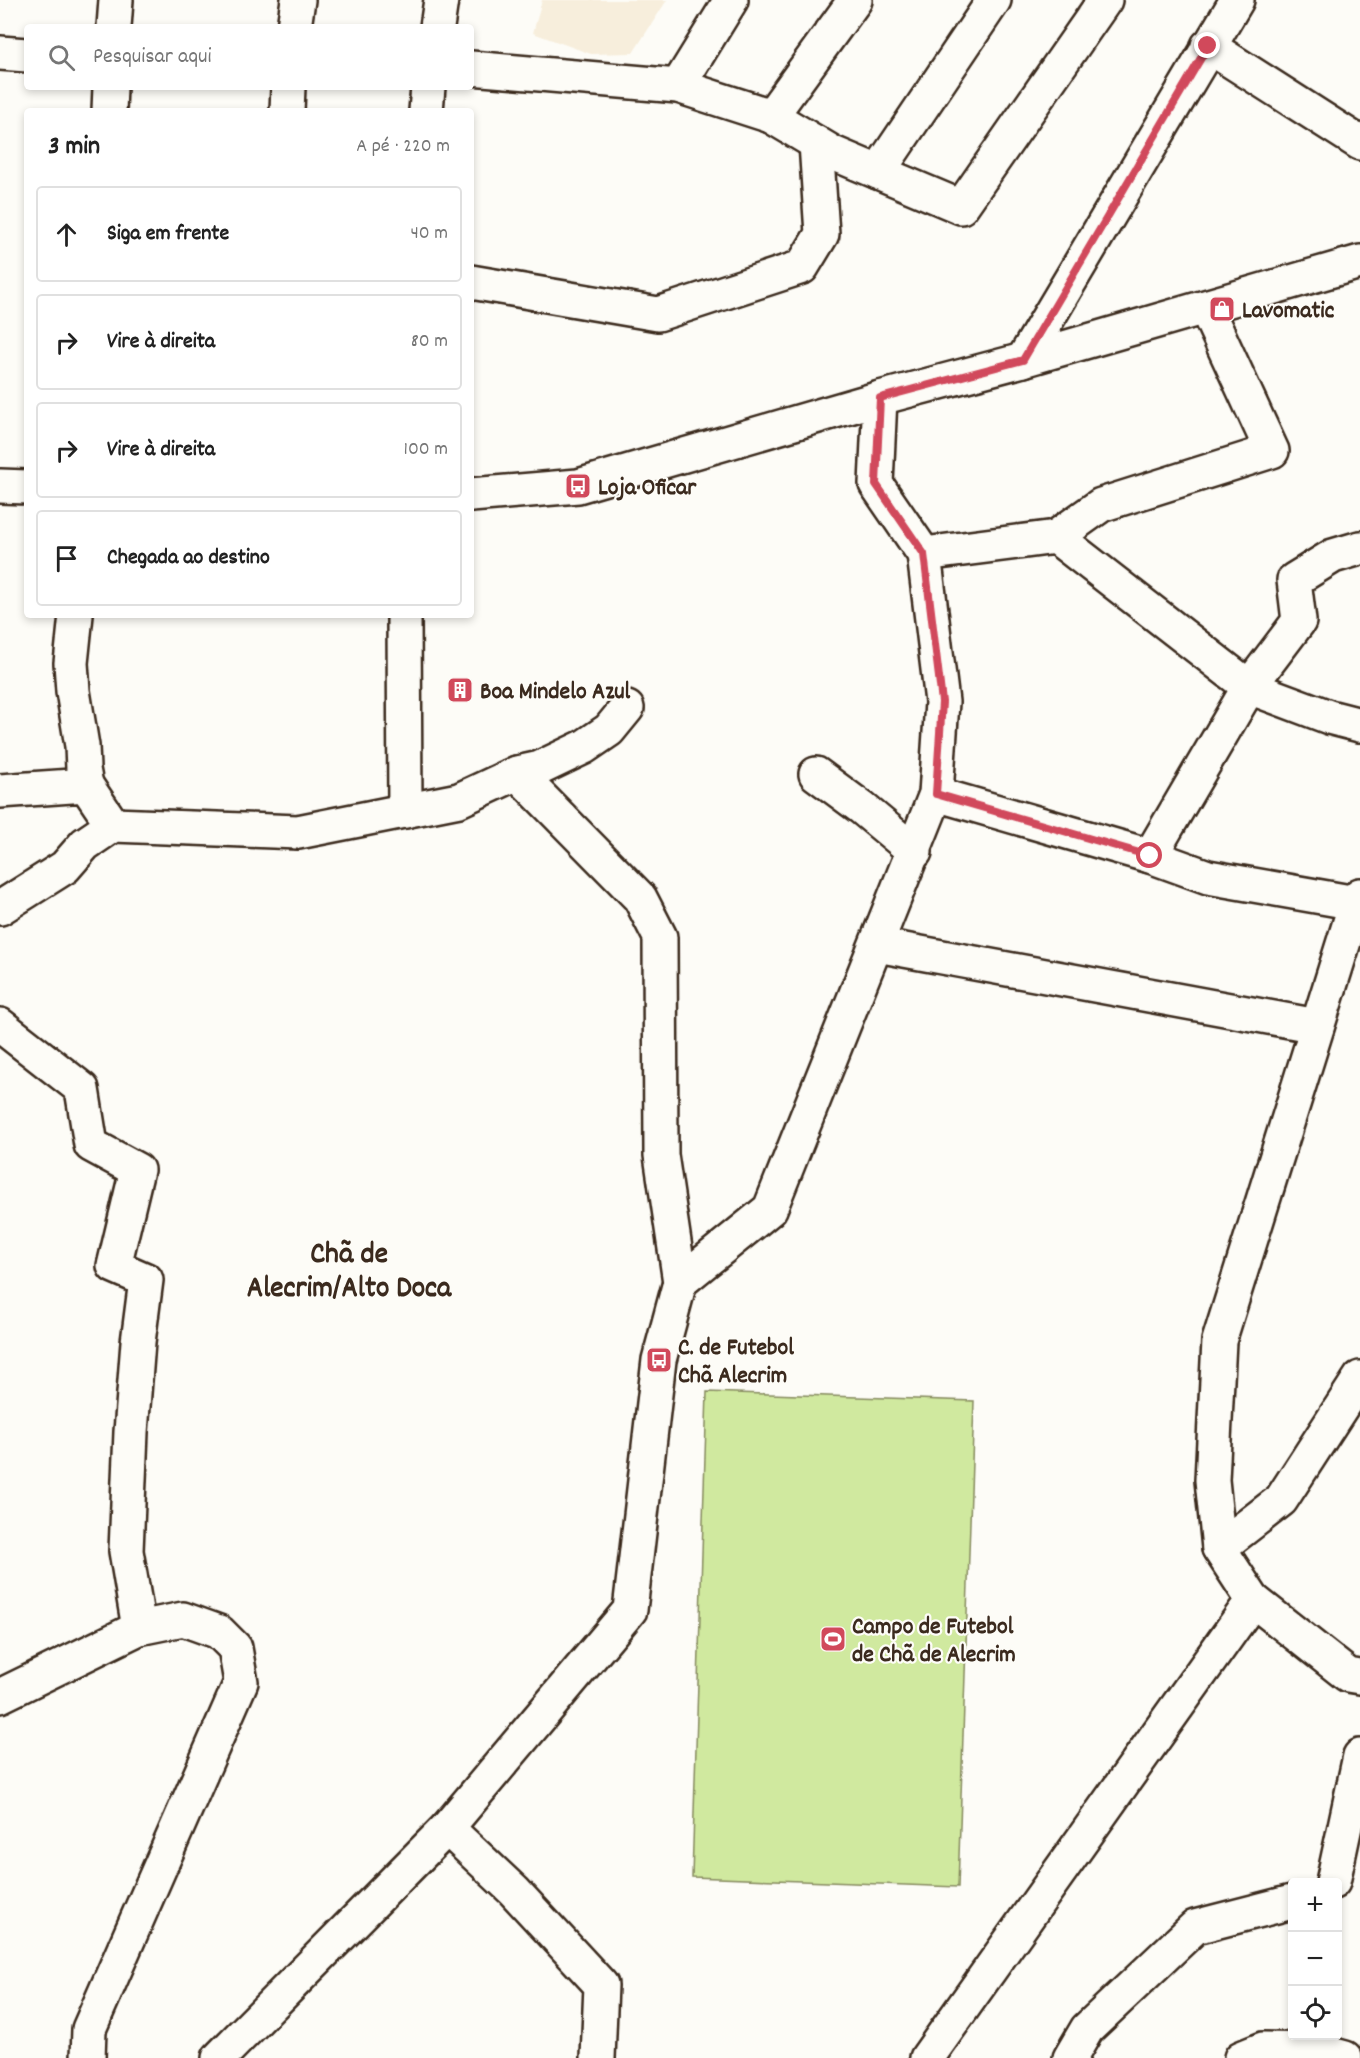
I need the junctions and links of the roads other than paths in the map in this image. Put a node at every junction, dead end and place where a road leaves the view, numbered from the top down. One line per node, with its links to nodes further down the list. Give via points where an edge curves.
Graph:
1 (116, 0): 9 (street)
2 (298, 0): 10 (street)
3 (441, 0): 11 (street)
4 (731, 0): 16 (street)
5 (855, 0): 23 (street)
6 (994, 0): 26 (street)
7 (1105, 0): 26 (street, via 961,207)
8 (1237, 0): 12 (street)
9 (114, 24)
10 (294, 24)
11 (437, 24)
12 (1208, 46): 25 (street); 30 (street)
13 (0, 53): 14 (street)
14 (24, 55)
15 (474, 68): 16 (street)
16 (678, 86): 23 (street)
17 (110, 90): 20 (street)
18 (288, 90): 21 (street)
19 (428, 90): 22 (street)
20 (109, 108)
21 (287, 108)
22 (426, 108)
23 (771, 116): 24 (street)
24 (816, 143): 26 (street); 28 (street, via 822,234 802,267 658,314)
25 (1360, 143)
26 (878, 172)
27 (1360, 262): 29 (street)
28 (474, 283)
29 (1206, 308): 30 (street); 35 (street, via 1272,451 1101,505)
30 (1023, 360): 31 (street)
31 (880, 398): 34 (street, via 578,486); 37 (street, via 876,484)
32 (0, 486): 33 (street)
33 (24, 487)
34 (474, 495)
35 (1056, 537): 37 (street); 40 (street)
36 (1360, 548): 40 (street, via 1333,556 1294,580 1299,621)
37 (924, 554): 47 (street, via 942,702)
38 (76, 618): 45 (street, via 71,663)
39 (404, 618): 48 (street)
40 (1249, 687): 42 (street); 51 (street)
41 (627, 708): 43 (street, via 609,730 584,747 540,768)
42 (1360, 725)
43 (517, 773): 48 (street, via 459,800); 57 (street, via 639,898 660,936 660,1155)
44 (816, 774): 50 (street)
45 (86, 784): 46 (street); 49 (street)
46 (0, 791)
47 (936, 794): 50 (street); 51 (street)
48 (405, 811): 49 (street, via 298,832)
49 (113, 825): 53 (street, via 85,844 65,867)
50 (915, 852): 54 (street)
51 (1150, 856): 52 (street, via 1208,878)
52 (1358, 899): 56 (street)
53 (0, 908)
54 (877, 945): 56 (street); 57 (street, via 770,1209)
55 (0, 1025): 61 (street, via 82,1089 91,1144 136,1170 114,1266 147,1280 138,1342 126,1551)
56 (1317, 1026): 59 (street, via 1219,1341 1212,1480)
57 (680, 1282): 65 (street, via 659,1360 630,1610)
58 (1360, 1378): 59 (street, via 1281,1500)
59 (1219, 1548): 60 (street)
60 (1253, 1599): 62 (street, via 1348,1675); 71 (street)
61 (139, 1628): 63 (street); 68 (street, via 183,1619 219,1632 236,1648 242,1682 89,2029)
62 (1360, 1677)
63 (0, 1696)
64 (1360, 1755): 66 (street)
65 (447, 1827): 69 (street); 70 (street, via 514,1891 601,1985)
66 (1334, 1878)
67 (1288, 1903): 72 (street, via 1195,1927 1087,2029)
68 (88, 2058)
69 (219, 2058)
70 (598, 2058)
71 (927, 2058)
72 (1070, 2058)
73 (1241, 2058): 74 (street, via 1263,2049 1317,2050)
74 (1345, 2058)

